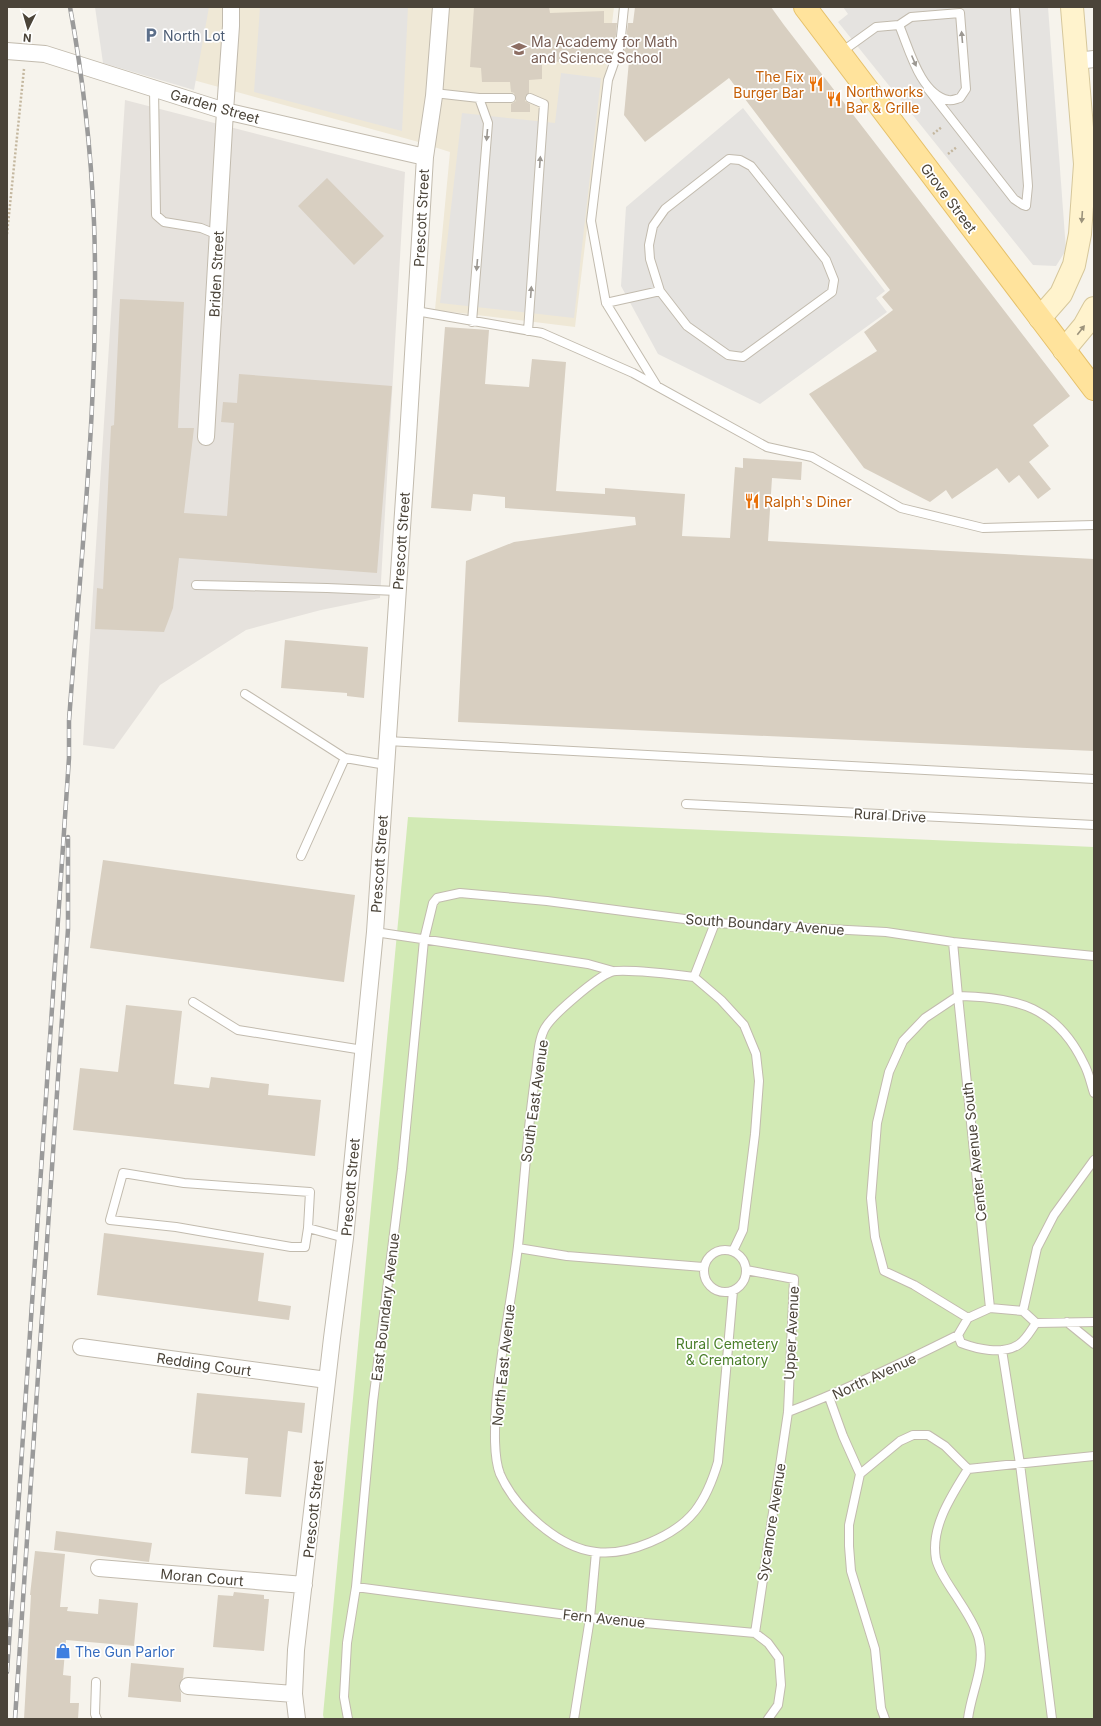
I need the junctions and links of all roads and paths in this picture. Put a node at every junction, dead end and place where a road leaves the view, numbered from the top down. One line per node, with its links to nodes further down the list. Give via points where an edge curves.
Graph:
1 (231, 7): 18 (street, Briden Street, via 232,26)
2 (441, 7): 14 (street, Prescott Street)
3 (624, 7): 25 (lane, via 620,46 608,80 591,221)
4 (805, 7): 10 (main road, Grove Street)
5 (1072, 7): 11 (main road)
6 (1015, 10): 13 (lane, via 1028,186 1026,206 1014,199)
7 (899, 25): 10 (lane, via 876,27); 13 (lane, one-way to 13, via 918,72); 13 (lane, one-way to 7, via 949,101 960,98 966,88 960,13 912,17)
8 (7, 51): 9 (street, Garden Street)
9 (25, 53): 12 (street, Garden Street, via 45,54); 22 (path)
10 (839, 54): 28 (main road, Grove Street)
11 (1085, 60): 20 (main road)
12 (154, 89): 18 (street, Garden Street); 23 (lane, via 156,215 164,222 201,228)
13 (928, 89)
14 (434, 94): 15 (lane); 19 (street, Prescott Street)
15 (479, 98): 16 (lane); 29 (lane, one-way to 29, via 488,123)
16 (511, 98)
17 (530, 98): 30 (lane, one-way to 17, via 544,104)
18 (225, 111): 19 (street, Garden Street); 23 (street, Briden Street)
19 (425, 157): 27 (street, Prescott Street)
20 (1085, 164): 21 (main road); 28 (main road, one-way to 28, via 1080,234 1074,265 1061,294)
21 (1094, 199)
22 (7, 234)
23 (218, 235): 34 (street, Briden Street)
24 (660, 291): 24 (lane, via 687,326 728,355 743,357 832,292 834,280 826,260 751,166 740,160 729,160 665,209 653,226 649,245 650,258); 25 (lane)
25 (606, 304): 32 (lane)
26 (1094, 308): 31 (main road, one-way to 26, via 1084,326)
27 (416, 311): 29 (lane); 37 (street, Prescott Street)
28 (1040, 318): 31 (main road, Grove Street)
29 (472, 322): 30 (lane)
30 (528, 331): 32 (lane, via 542,333 634,373)
31 (1064, 350): 33 (main road, Grove Street)
32 (657, 387): 35 (lane, via 767,447 812,457 901,508 983,528)
33 (1094, 389)
34 (206, 437)
35 (1094, 525)
36 (196, 585): 37 (lane)
37 (397, 591): 39 (street, Prescott Street)
38 (245, 694): 40 (lane)
39 (387, 741): 41 (street, Prescott Street); 42 (lane)
40 (345, 758): 41 (lane); 45 (lane)
41 (386, 765): 48 (street, Prescott Street)
42 (1094, 779)
43 (686, 804): 44 (lane, Rural Drive)
44 (1094, 825)
45 (302, 856)
46 (437, 898): 47 (lane, South Boundary Avenue, via 460,893 547,901); 49 (lane, East Boundary Avenue, via 433,903)
47 (715, 923): 50 (lane, South Boundary Avenue, via 886,932); 53 (lane)
48 (375, 932): 49 (lane); 56 (street, Prescott Street)
49 (424, 940): 52 (lane, via 588,964); 86 (lane, East Boundary Avenue, via 402,1169 374,1402)
50 (953, 942): 51 (lane, South Boundary Avenue); 54 (lane, Center Avenue South)
51 (1094, 956)
52 (613, 971): 53 (lane); 61 (lane, South East Avenue, via 584,990 545,1027 533,1092)
53 (694, 977): 62 (lane, via 721,1000 744,1025 756,1054 759,1081 755,1134 743,1230)
54 (958, 996): 57 (lane, via 1003,998 1028,1006 1051,1020 1068,1036 1081,1059); 66 (lane, Center Avenue South); 68 (lane, via 925,1018 903,1040 889,1072 877,1123 871,1198 875,1237 884,1271 914,1285)
55 (193, 1002): 56 (lane, via 238,1030)
56 (363, 1050): 60 (street, Prescott Street)
57 (1094, 1093)
58 (1094, 1160): 67 (lane, via 1054,1215 1037,1248)
59 (308, 1228): 59 (lane, via 310,1192 184,1183 123,1173 110,1220 176,1227 291,1247 306,1247); 60 (lane)
60 (345, 1238): 76 (street, Prescott Street)
61 (518, 1248): 63 (lane, via 567,1256); 83 (lane, North East Avenue, via 496,1405 495,1449 499,1472 515,1500 540,1527 573,1545)
62 (733, 1251): 63 (lane, via 720,1250 709,1256); 64 (lane, via 743,1259)
63 (703, 1267): 65 (lane, via 708,1284 715,1290 724,1293)
64 (746, 1270): 65 (lane, via 743,1283); 78 (lane, Upper Avenue, via 794,1279)
65 (733, 1291): 83 (lane, via 718,1462 712,1482 695,1511 676,1528 652,1542 624,1550)
66 (990, 1308): 67 (lane); 68 (lane)
67 (1023, 1311): 71 (lane)
68 (968, 1318): 72 (lane)
69 (1067, 1322): 70 (lane); 71 (lane); 73 (lane)
70 (1094, 1322)
71 (1036, 1323): 75 (lane, via 1028,1336 1018,1345)
72 (958, 1335): 75 (lane, via 960,1343 974,1348); 77 (lane, North Avenue)
73 (1094, 1344)
74 (81, 1348): 76 (street, Redding Court)
75 (1002, 1350): 80 (lane)
76 (327, 1380): 85 (street, Prescott Street)
77 (829, 1397): 78 (lane, North Avenue); 82 (lane)
78 (788, 1412): 88 (lane, Sycamore Avenue)
79 (1094, 1456): 80 (lane)
80 (1020, 1464): 81 (lane); 99 (lane)
81 (968, 1469): 82 (lane, via 945,1446 928,1435 913,1435 900,1441); 98 (lane, via 939,1525 935,1544 936,1560 942,1575 979,1638 982,1658)
82 (860, 1474): 97 (lane, via 849,1525 850,1571 875,1649 881,1708)
83 (596, 1552): 87 (lane)
84 (99, 1568): 85 (street, Moran Court)
85 (304, 1585): 91 (street, Prescott Street, via 296,1650)
86 (356, 1587): 87 (lane, Fern Avenue); 94 (lane, East Boundary Avenue, via 347,1643 344,1697)
87 (590, 1618): 88 (lane, Fern Avenue); 95 (lane)
88 (755, 1633): 96 (lane, via 768,1643 779,1658 781,1685 778,1705)
89 (96, 1682): 92 (lane)
90 (188, 1686): 91 (street)
91 (294, 1694): 93 (street, Prescott Street)
92 (97, 1719)
93 (297, 1719)
94 (348, 1719)
95 (574, 1719)
96 (768, 1719)
97 (885, 1719)
98 (968, 1719)
99 (1052, 1719)

